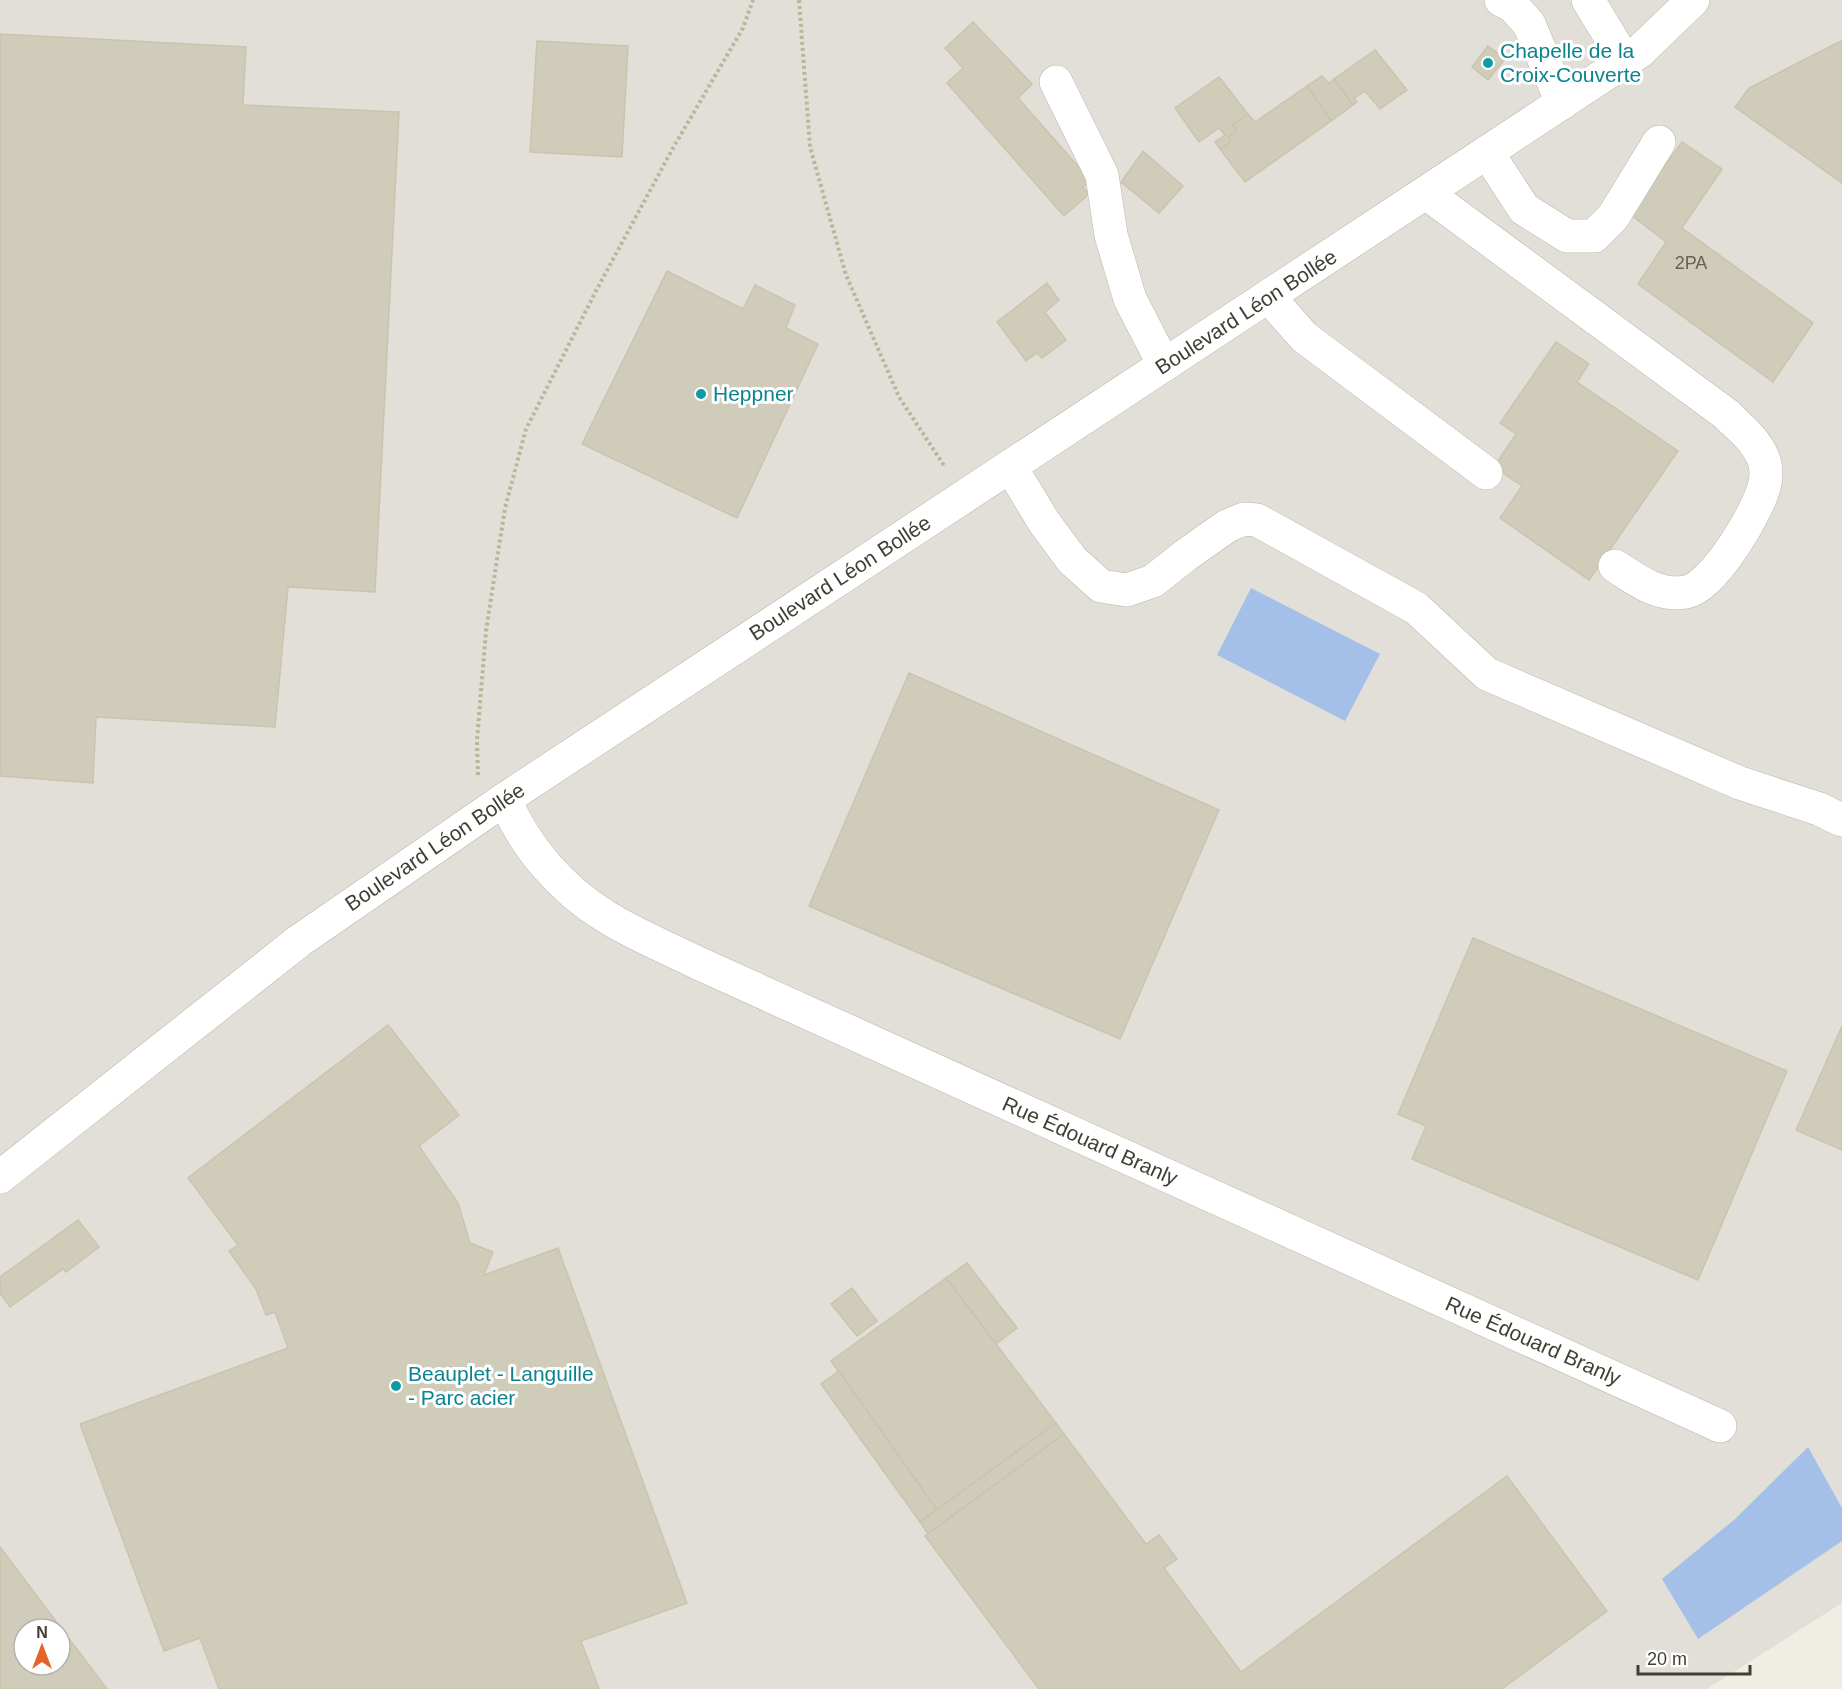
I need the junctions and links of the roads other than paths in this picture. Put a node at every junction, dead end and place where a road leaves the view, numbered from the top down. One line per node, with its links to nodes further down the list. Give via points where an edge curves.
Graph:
1 (1500, 0): 6 (street, via 1513,6 1528,24)
2 (1588, 0): 4 (street)
3 (1694, 0): 4 (street, Boulevard Léon Bollée)
4 (1625, 61): 6 (street, Boulevard Léon Bollée)
5 (1056, 82): 11 (street, via 1102,175 1112,235 1130,299)
6 (1562, 103): 8 (street, Boulevard Léon Bollée)
7 (1659, 142): 8 (street, via 1613,217 1594,236 1567,236 1524,209)
8 (1486, 152): 9 (street, Boulevard Léon Bollée)
9 (1426, 193): 10 (street, Boulevard Léon Bollée); 14 (street, via 1726,414 1756,445 1765,464 1765,482 1727,558 1707,580 1689,592 1669,592 1647,587)
10 (1269, 297): 11 (street, Boulevard Léon Bollée); 13 (street, via 1304,337)
11 (1164, 365): 12 (street, Boulevard Léon Bollée)
12 (1010, 466): 15 (street, Boulevard Léon Bollée); 16 (street, via 1072,560 1101,586 1127,590 1154,581 1227,526 1244,519 1257,520 1416,608 1487,674 1740,783)
13 (1486, 473)
14 (1615, 566)
15 (492, 808): 17 (street, Boulevard Léon Bollée, via 299,941); 18 (street, Rue Édouard Branly, via 514,822 553,876 605,916 700,964)
16 (1842, 820)
17 (0, 1177)
18 (1720, 1426)

